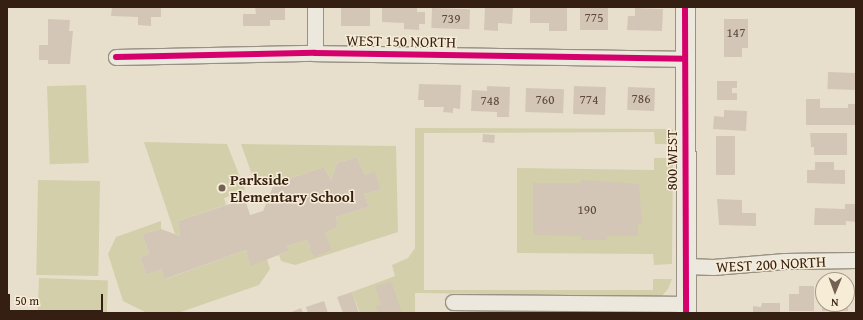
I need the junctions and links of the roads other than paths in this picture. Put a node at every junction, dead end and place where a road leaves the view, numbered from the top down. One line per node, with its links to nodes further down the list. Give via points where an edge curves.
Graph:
1 (315, 7): 3 (street)
2 (685, 7): 5 (street, 800 WEST)
3 (314, 53): 4 (street, WEST 150 NORTH); 5 (street, WEST 150 NORTH)
4 (116, 57)
5 (685, 59): 7 (street, 800 WEST)
6 (856, 260): 7 (street, WEST 200 NORTH, via 785,260 713,267)
7 (686, 266): 9 (street, 800 WEST)
8 (453, 302): 9 (street)
9 (686, 309)

